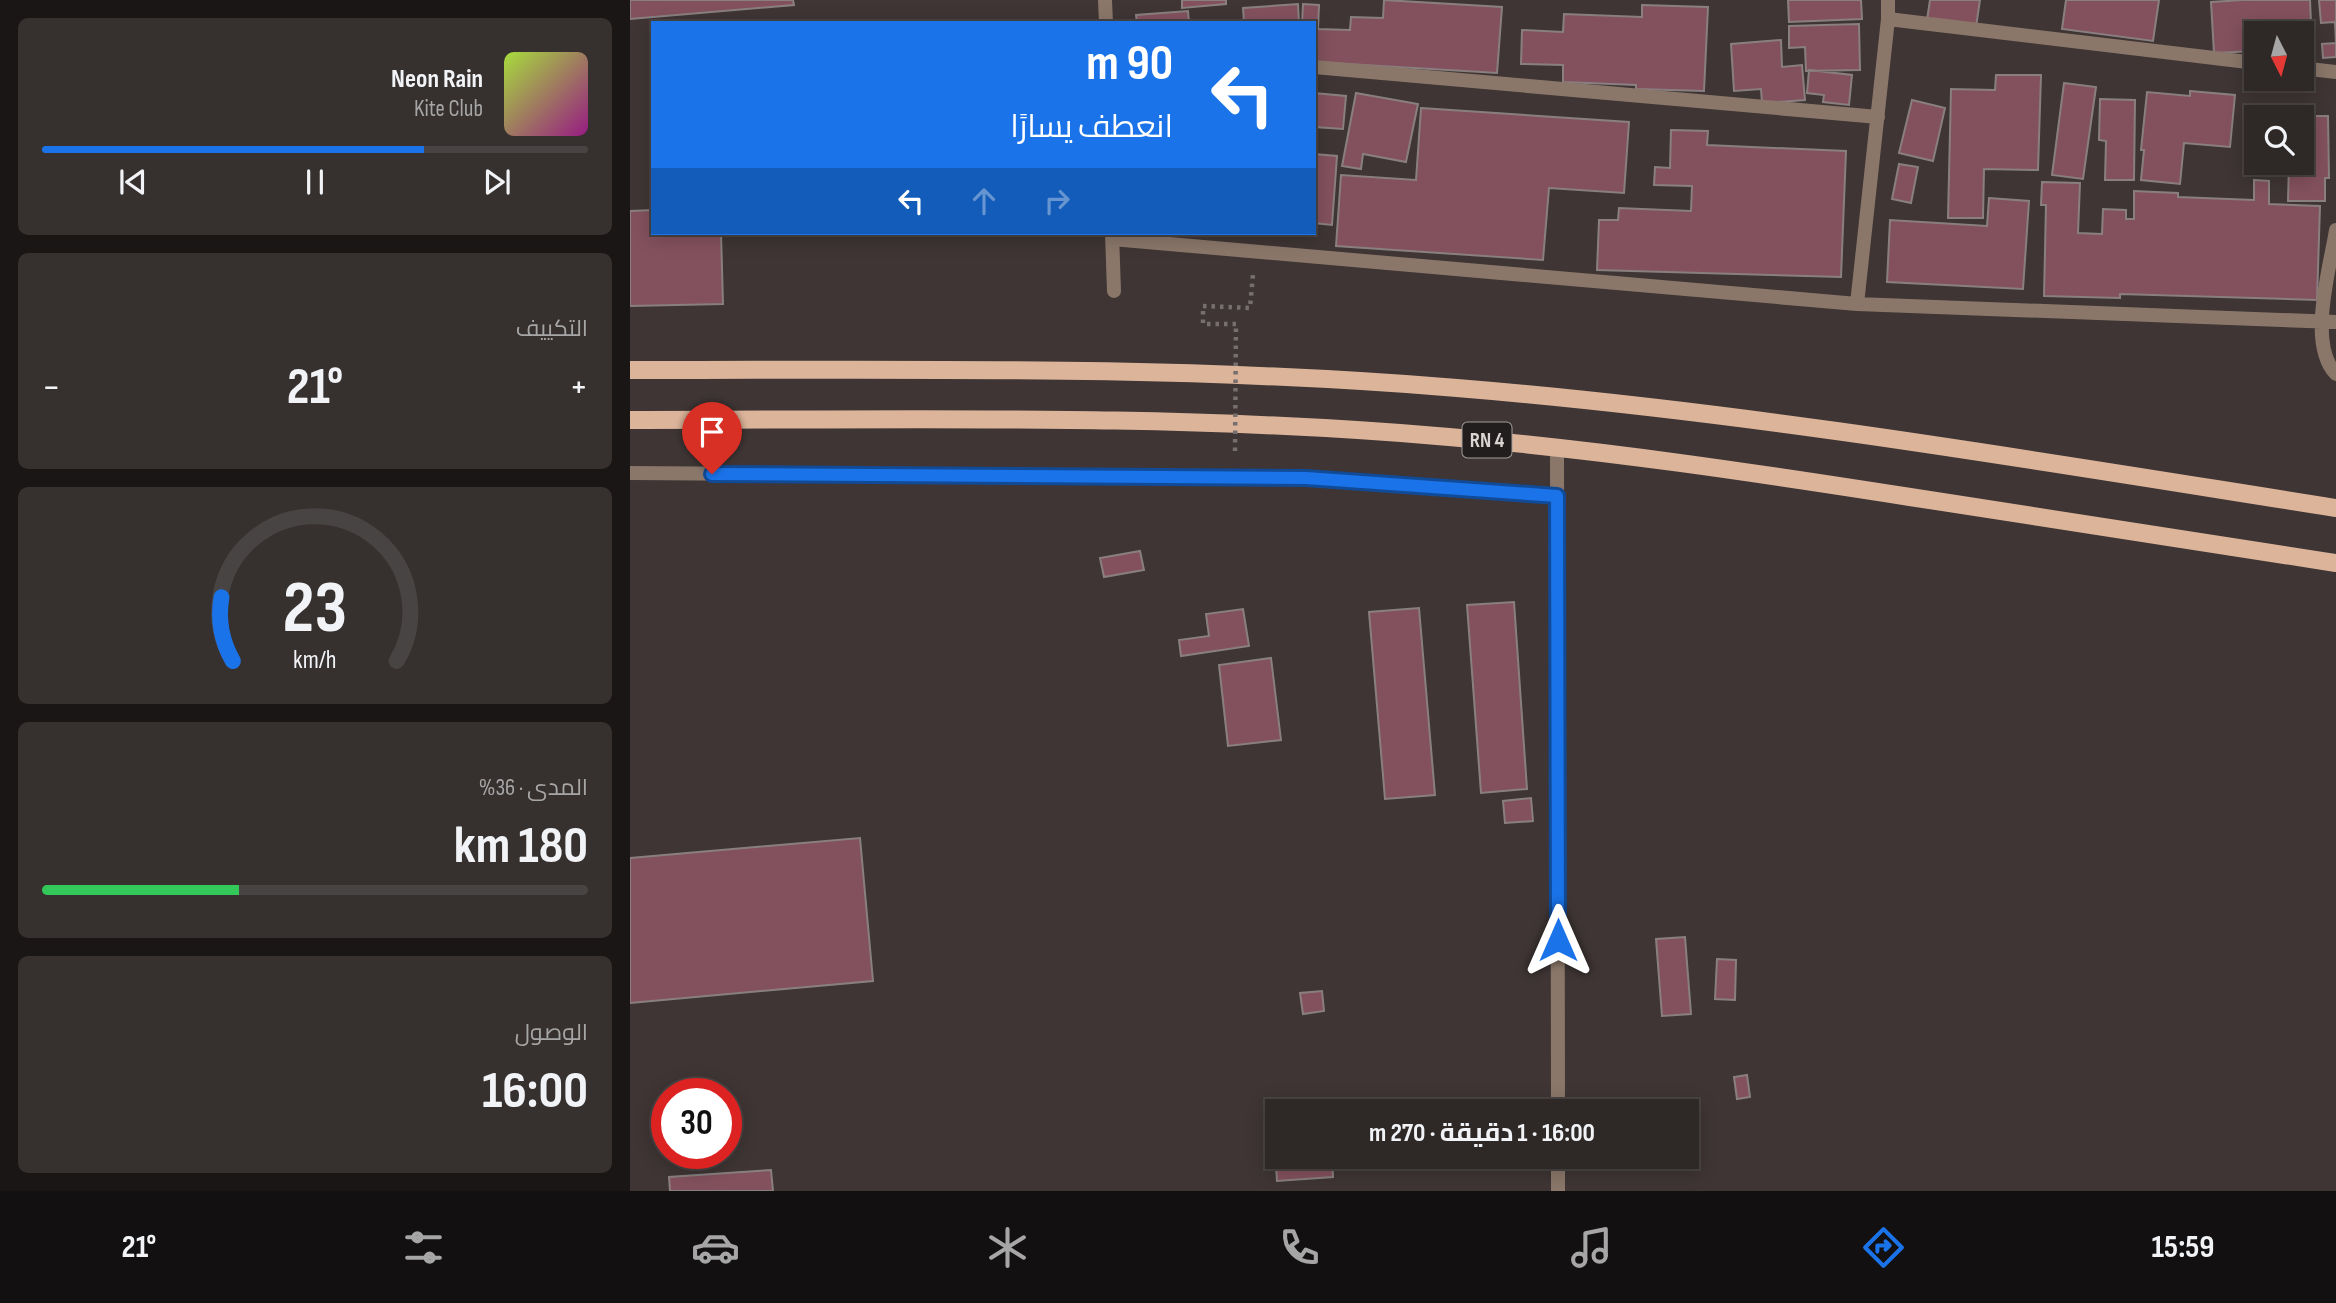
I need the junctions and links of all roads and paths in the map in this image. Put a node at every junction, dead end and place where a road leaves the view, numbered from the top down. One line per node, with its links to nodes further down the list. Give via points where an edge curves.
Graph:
1 (1105, 0): 4 (street)
2 (1888, 0): 3 (street)
3 (1888, 19): 5 (street); 9 (street)
4 (1106, 21)
5 (2244, 62)
6 (1316, 67): 9 (street)
7 (2314, 69): 8 (street)
8 (2336, 72)
9 (1878, 117): 14 (street)
10 (2336, 230): 15 (street)
11 (1112, 236): 12 (street); 13 (street)
12 (1255, 251): 14 (street); 20 (path, bridge, via 1250,308 1203,306 1203,324 1236,324)
13 (1114, 291)
14 (1857, 304): 15 (street)
15 (2329, 322): 17 (street, via 2324,354)
16 (630, 370): 23 (main road, RN 4, via 1117,372 1454,387 1789,423)
17 (2336, 374)
18 (630, 420): 19 (main road, RN 4, via 1115,420 1336,428)
19 (1557, 447): 22 (street); 24 (main road, RN 4, via 1763,474)
20 (1235, 451)
21 (630, 474): 22 (street, via 1306,478)
22 (1557, 496): 25 (street)
23 (2336, 508)
24 (2336, 563)
25 (1558, 1099)
26 (1558, 1169): 27 (street)
27 (1558, 1191)

